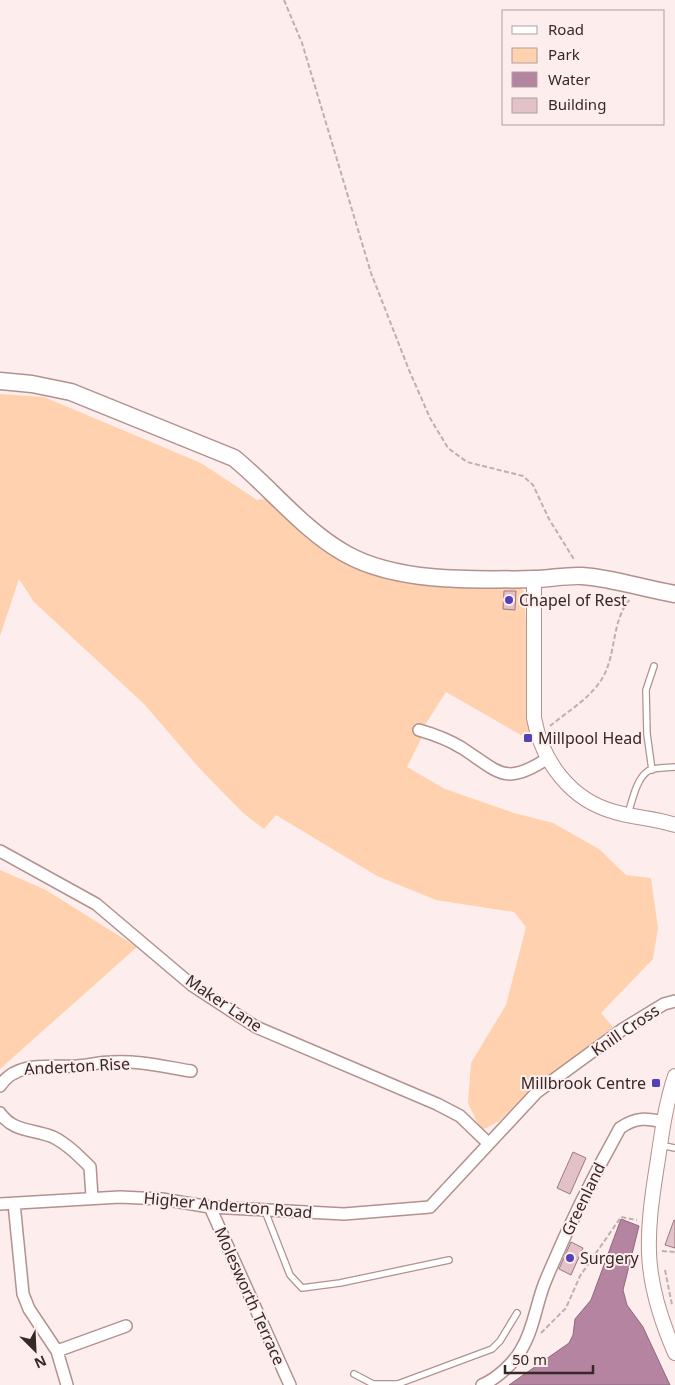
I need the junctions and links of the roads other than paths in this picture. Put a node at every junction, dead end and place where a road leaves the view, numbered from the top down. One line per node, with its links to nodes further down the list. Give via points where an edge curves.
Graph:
1 (0, 381): 2 (main road, via 71,392 234,458 310,530 347,555 382,569 418,576)
2 (534, 580): 3 (main road, via 581,576); 6 (street, via 534,718 537,736)
3 (675, 594)
4 (654, 666): 8 (lane, via 646,690)
5 (419, 730): 6 (street, via 461,747 500,773 524,772)
6 (548, 758): 9 (street, via 579,796 595,805)
7 (675, 767): 8 (lane)
8 (652, 770): 9 (lane, via 643,777)
9 (628, 815): 10 (street, via 659,819)
10 (675, 825)
11 (0, 851): 18 (street, Maker Lane, via 96,904 194,986 256,1027 445,1108 460,1116)
12 (675, 1000): 18 (street, Knill Cross, via 623,1030 537,1092)
13 (191, 1071): 15 (street, Anderton Rise, via 112,1062 39,1066 18,1069 6,1076)
14 (675, 1076): 17 (street)
15 (0, 1086)
16 (0, 1113): 21 (street, via 6,1122 52,1137 72,1150 90,1167)
17 (664, 1122): 19 (street); 35 (street, Greenland, via 642,1118 620,1128 568,1228 521,1351 501,1372)
18 (488, 1143): 25 (street, Higher Anderton Road, via 430,1207 344,1214)
19 (660, 1145): 20 (lane); 30 (street, via 649,1223 649,1271 654,1296)
20 (675, 1148)
21 (92, 1197): 22 (street, Higher Anderton Road); 24 (street, Higher Anderton Road, via 162,1199)
22 (14, 1203): 23 (street, Higher Anderton Road); 29 (street, via 23,1294 28,1309)
23 (0, 1204)
24 (210, 1207): 25 (street, Higher Anderton Road); 34 (street, Molesworth Terrace)
25 (265, 1211): 26 (lane, via 290,1275 302,1288)
26 (449, 1260)
27 (517, 1313): 32 (lane, via 492,1349)
28 (126, 1326): 29 (street)
29 (57, 1351): 33 (street)
30 (675, 1353)
31 (354, 1374): 32 (lane, via 373,1384)
32 (396, 1384)
33 (67, 1385)
34 (290, 1385)
35 (482, 1385)

